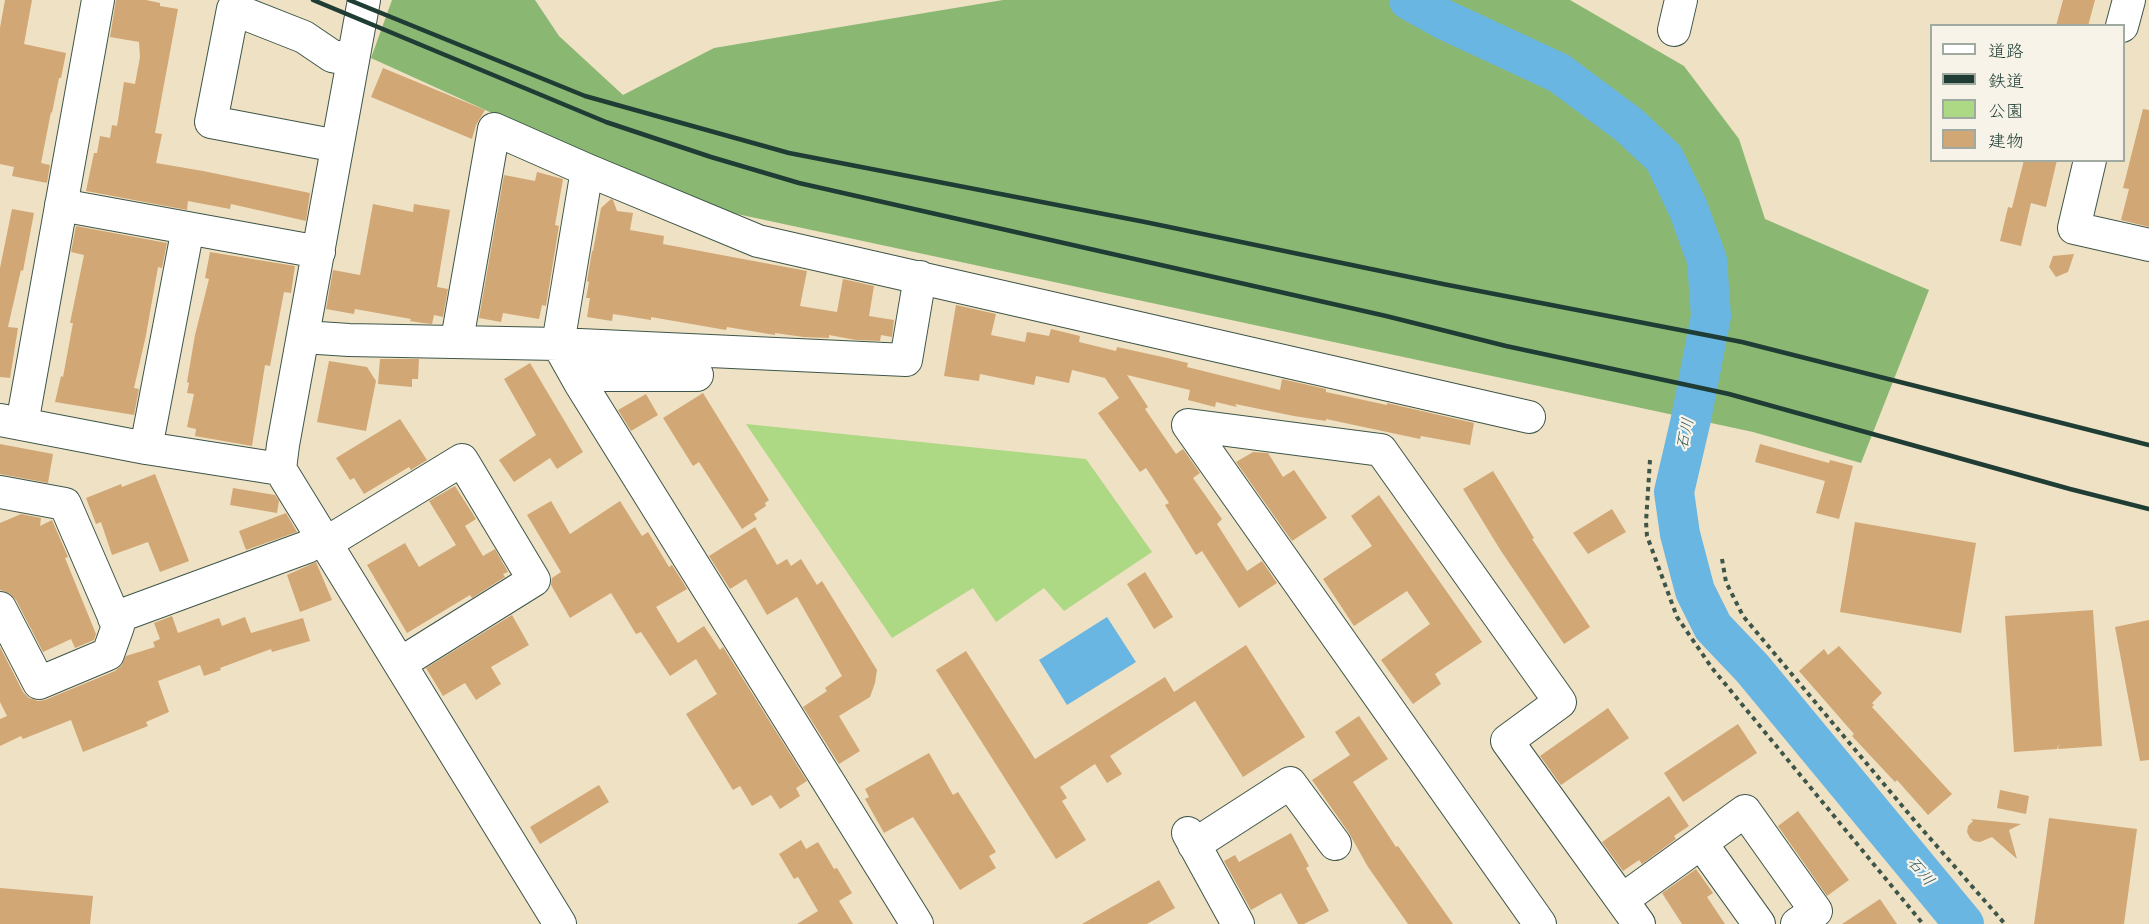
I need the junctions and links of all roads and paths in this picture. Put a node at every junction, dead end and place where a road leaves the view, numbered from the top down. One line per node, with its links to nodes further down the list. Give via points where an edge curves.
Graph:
1 (98, 0): 11 (street)
2 (364, 0): 7 (street)
3 (1681, 0): 6 (street)
4 (2128, 0): 5 (street)
5 (2122, 24)
6 (1674, 30)
7 (352, 60): 8 (street); 8 (street, via 332,56 304,37 233,9 211,122)
8 (338, 146): 14 (street)
9 (2090, 162): 13 (street, via 2074,228)
10 (587, 170): 15 (street, via 758,241); 17 (street, via 494,129); 18 (street)
11 (61, 205): 12 (street); 22 (street)
12 (188, 228): 14 (street); 23 (street)
13 (2149, 245)
14 (319, 252): 16 (street)
15 (920, 277): 18 (street, via 906,360); 21 (street)
16 (303, 337): 17 (street); 25 (street)
17 (456, 340): 18 (street)
18 (558, 344): 20 (street)
19 (697, 375): 20 (street, via 595,375)
20 (580, 383): 36 (street)
21 (1529, 417)
22 (11, 422): 23 (street)
23 (146, 447): 25 (street)
24 (1650, 460): 41 (path, via 1647,536 1683,627 1712,668)
25 (280, 469): 27 (street)
26 (0, 492): 30 (street, via 65,504)
27 (324, 539): 30 (street); 31 (street); 31 (street, via 462,460 534,580)
28 (1722, 560): 42 (path, via 1726,582 1743,616)
29 (0, 608): 30 (street, via 39,683 108,654 118,626)
30 (114, 618)
31 (401, 663): 35 (street)
32 (1701, 843): 34 (street); 39 (street); 40 (street, via 1745,812 1816,911)
33 (1335, 844): 37 (street, via 1290,783 1191,839)
34 (1630, 912): 38 (street, via 1507,741 1560,702 1381,450 1188,425)
35 (560, 924)
36 (917, 924)
37 (1238, 924)
38 (1540, 924)
39 (1759, 924)
40 (1797, 924)
41 (1923, 924)
42 (2005, 924)

